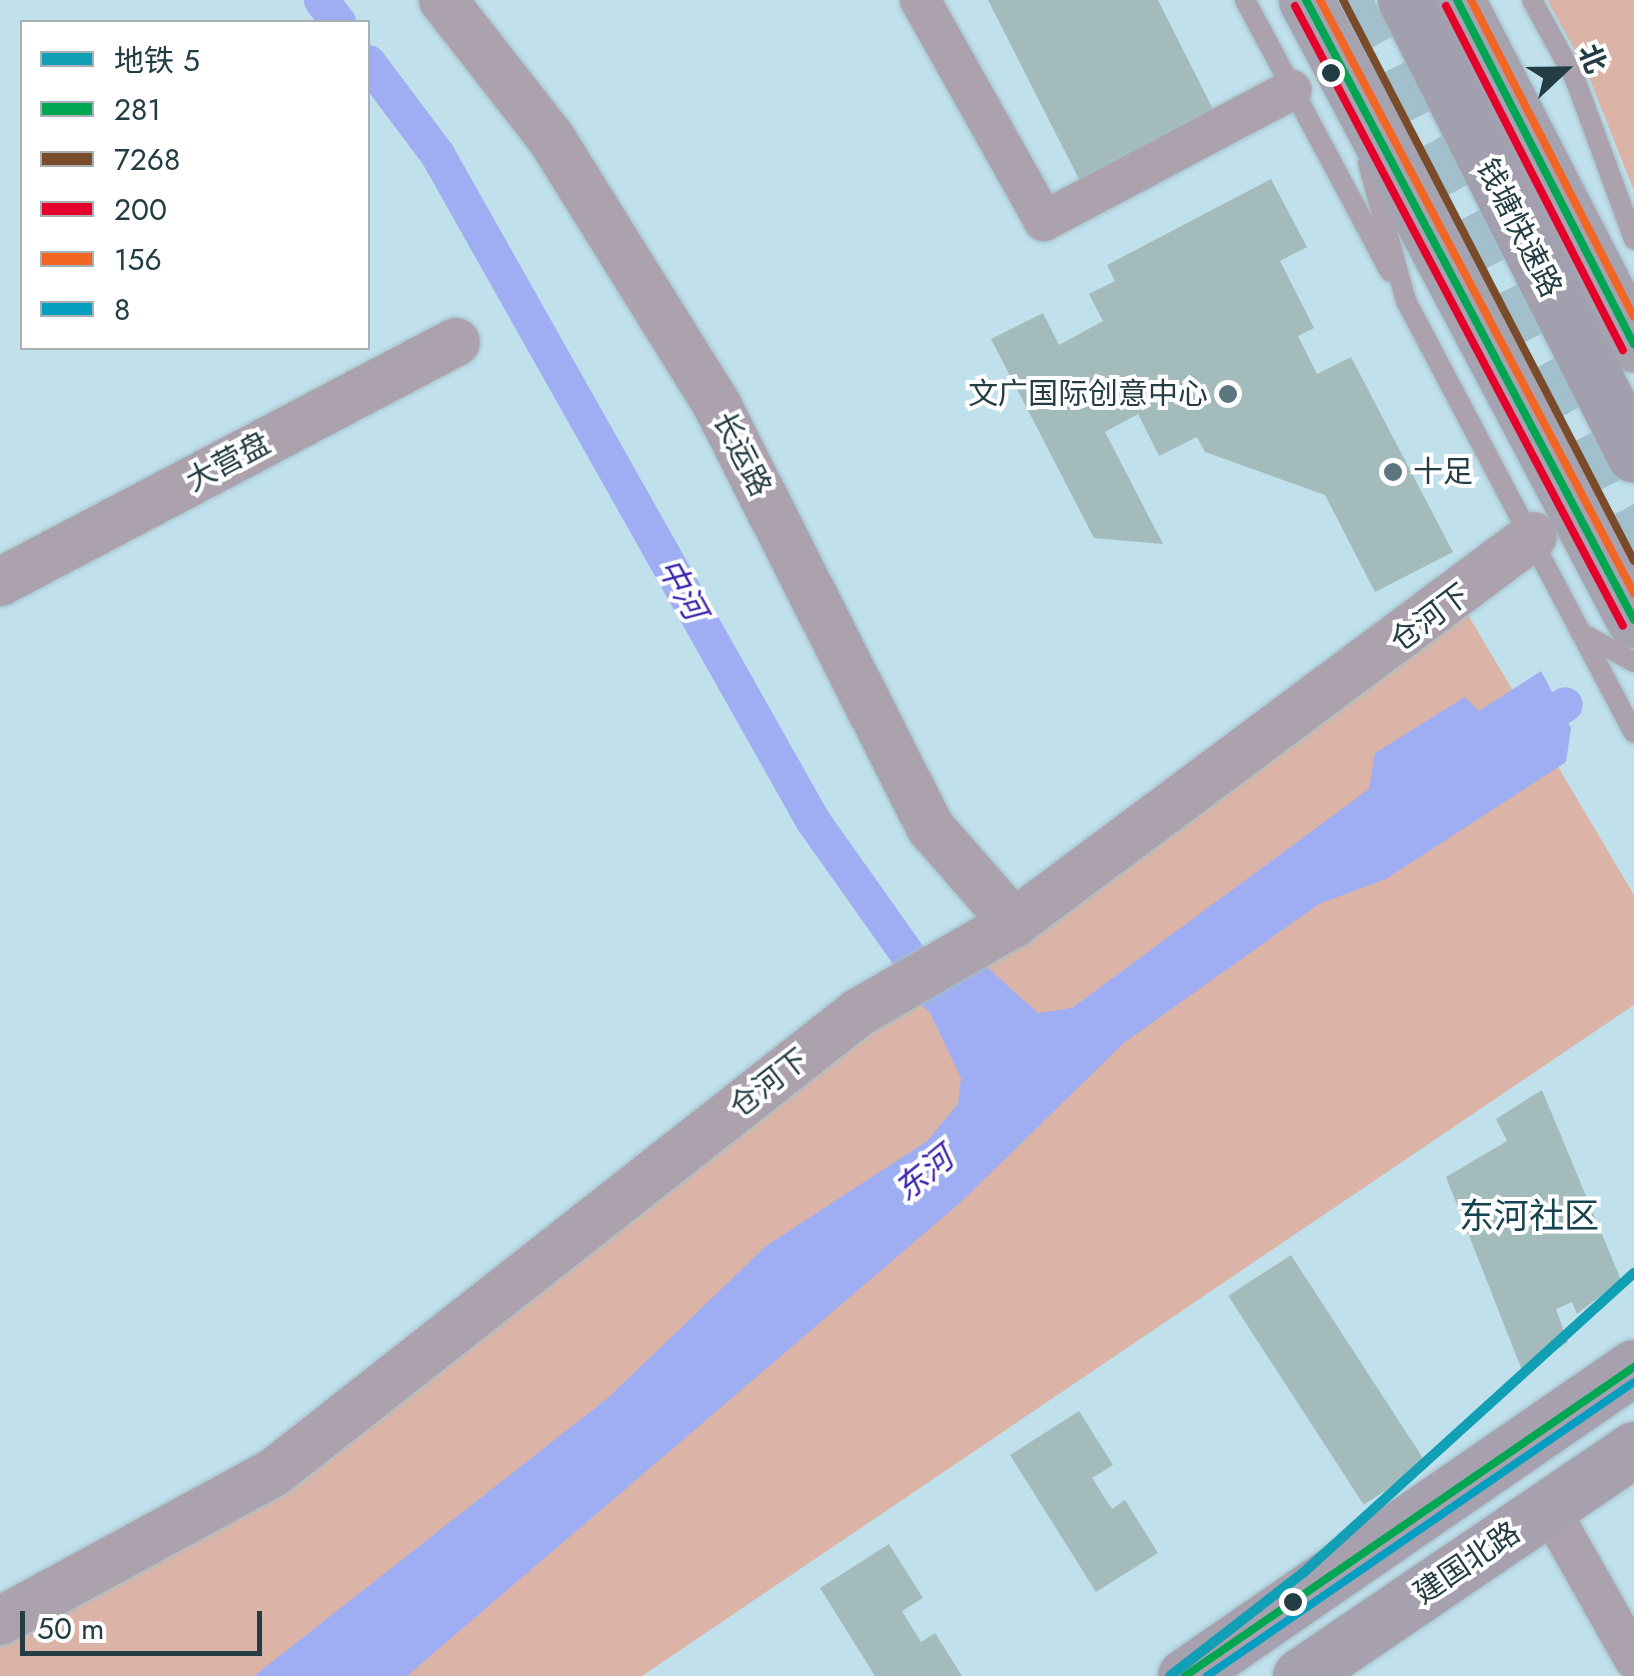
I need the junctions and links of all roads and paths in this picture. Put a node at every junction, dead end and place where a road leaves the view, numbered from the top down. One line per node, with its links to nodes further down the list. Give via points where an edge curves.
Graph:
1 (443, 0): 22 (street, 长运路, via 551,138 717,405 930,826)
2 (920, 0): 10 (street, via 1044,220)
3 (1245, 0): 10 (lane)
4 (1306, 0): 9 (main road)
5 (1405, 0): 15 (highway, 钱塘快速路)
6 (1433, 0): 15 (highway)
7 (1457, 0): 14 (main road)
8 (1532, 0): 11 (lane, via 1575,79)
9 (1341, 64): 12 (lane); 19 (main road)
10 (1291, 90): 12 (lane)
11 (1634, 239)
12 (1406, 302): 17 (lane)
13 (456, 342): 18 (street, 大营盘)
14 (1634, 344)
15 (1580, 349): 16 (highway, 钱塘快速路)
16 (1634, 455)
17 (1532, 536): 19 (lane); 22 (street, 仓河下)
18 (0, 582)
19 (1609, 627): 20 (lane); 21 (lane)
20 (1634, 662)
21 (1634, 733)
22 (996, 934): 26 (street, 仓河下, via 904,986 272,1473)
23 (1634, 1368): 28 (main road)
24 (1634, 1449): 25 (main road, 建国北路)
25 (1549, 1508): 27 (street); 29 (main road, 建国北路)
26 (0, 1622)
27 (1634, 1659)
28 (1185, 1676)
29 (1300, 1676)

